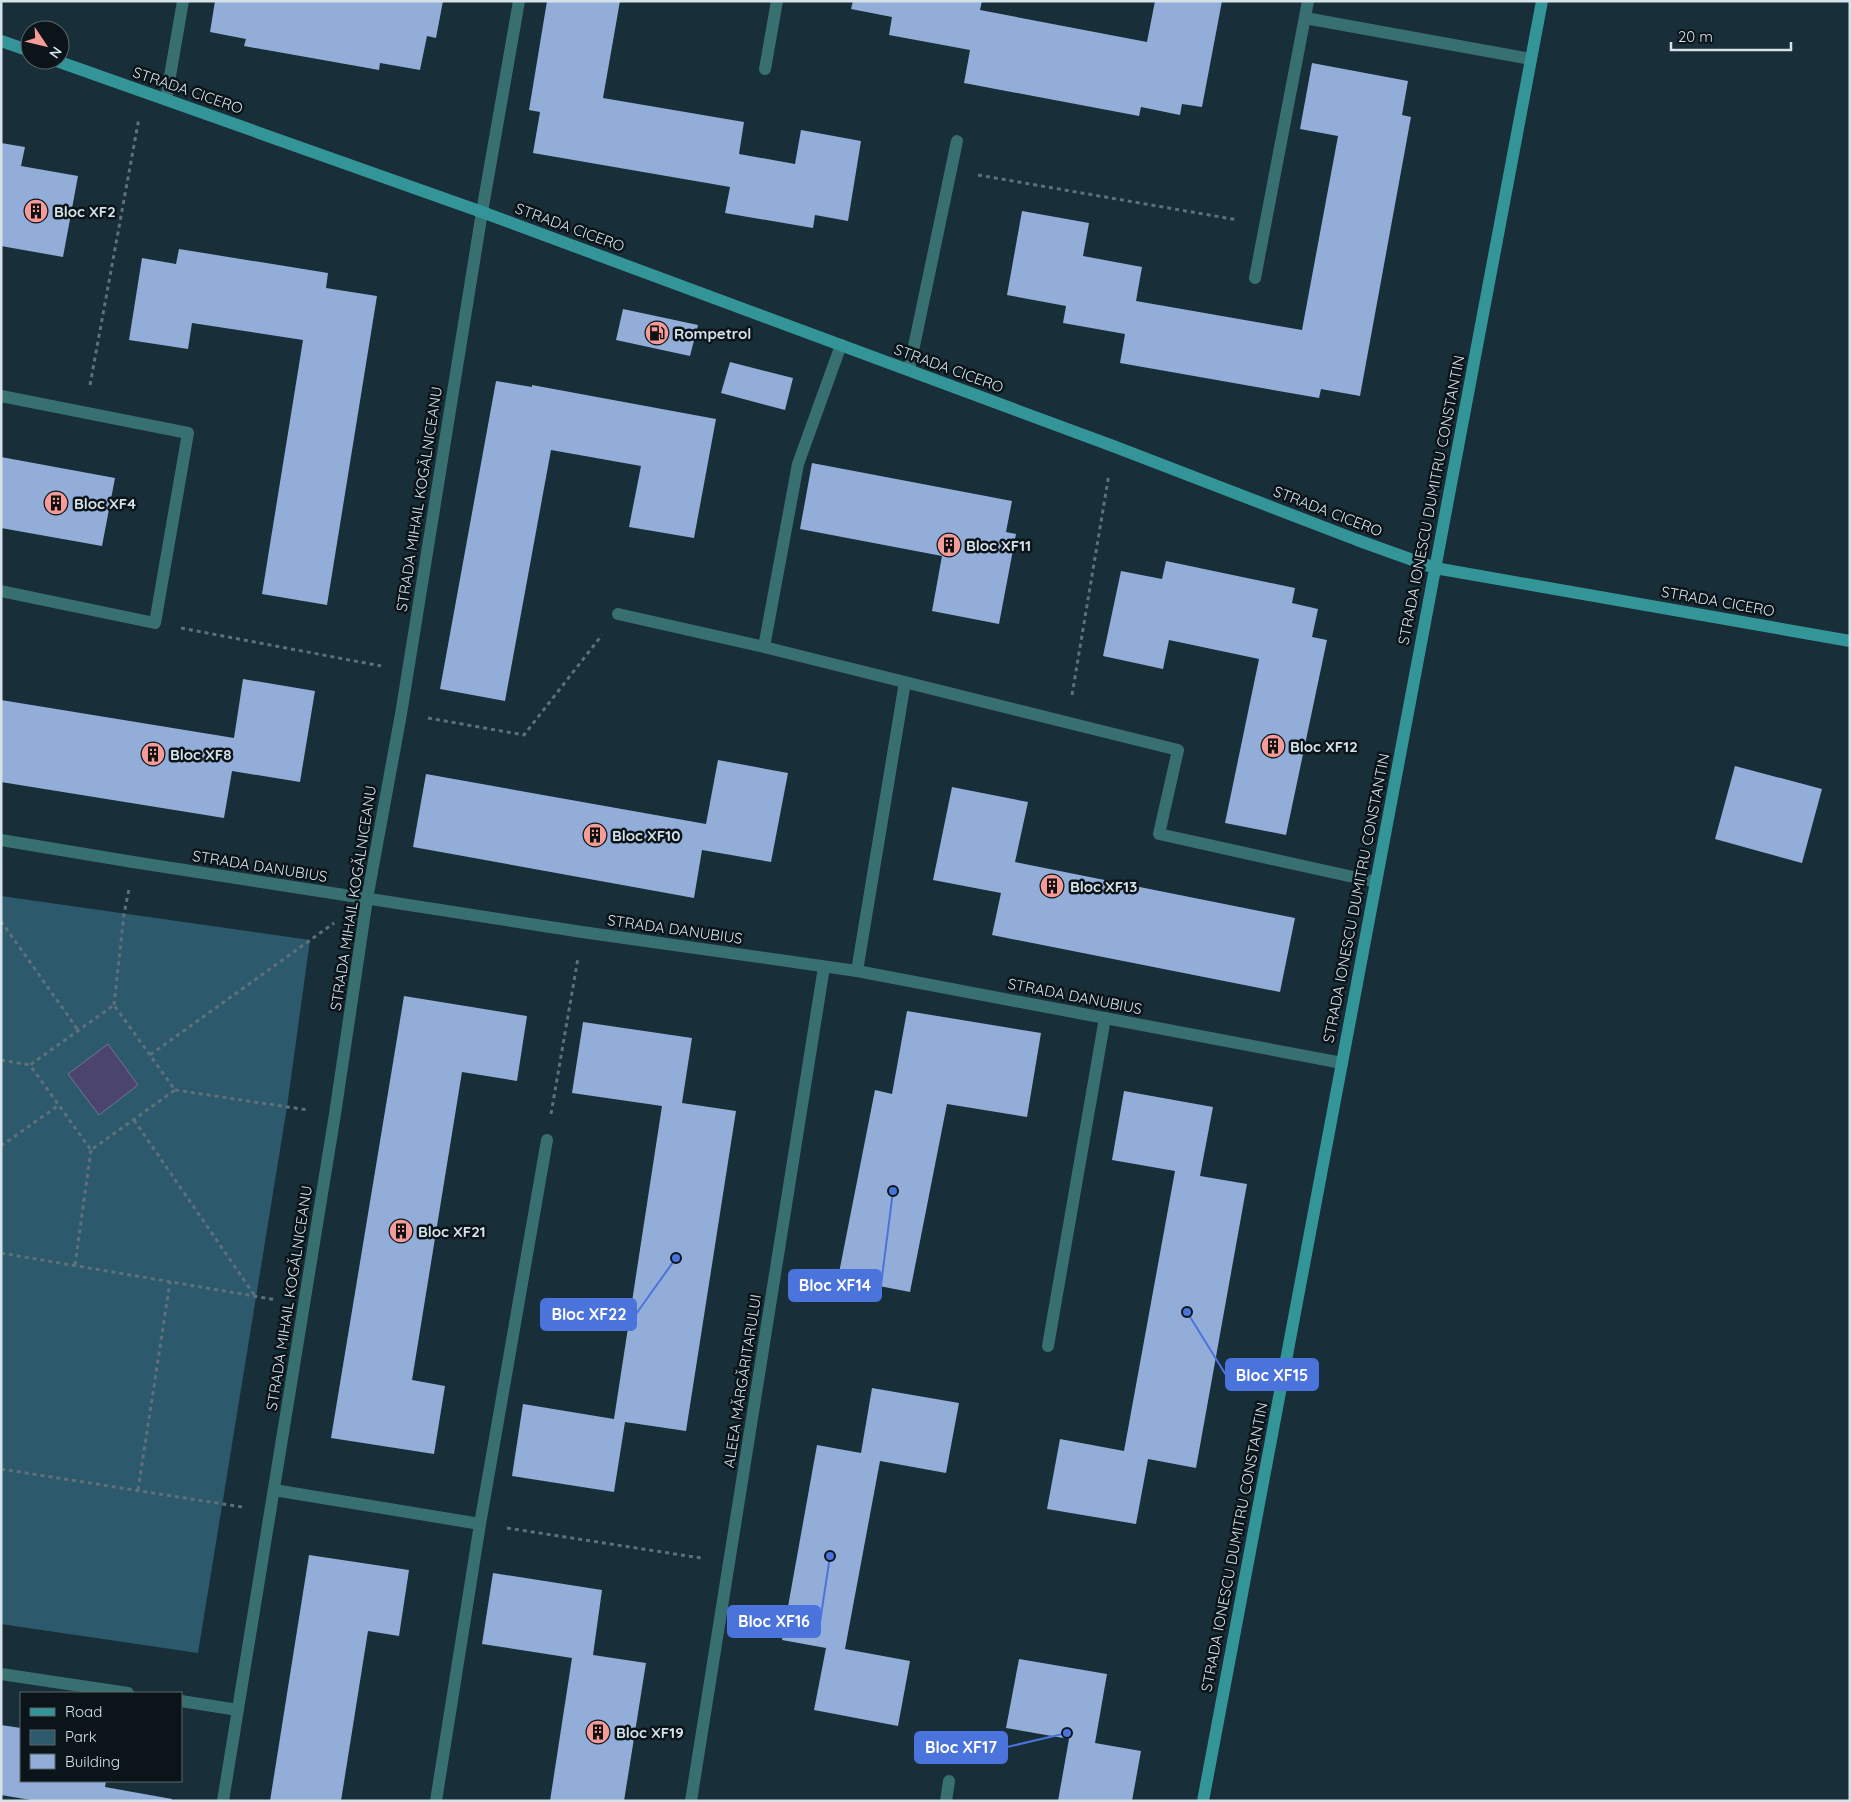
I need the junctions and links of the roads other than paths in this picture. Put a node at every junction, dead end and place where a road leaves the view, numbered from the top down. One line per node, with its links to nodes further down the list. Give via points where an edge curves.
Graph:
1 (183, 1): 12 (street)
2 (519, 1): 14 (street, STRADA MIHAIL KOGĂLNICEANU)
3 (777, 1): 11 (street)
4 (1308, 1): 6 (street)
5 (1542, 1): 9 (main road, STRADA IONESCU DUMITRU CONSTANTIN)
6 (1305, 18): 9 (street); 15 (street)
7 (1, 41): 8 (main road)
8 (20, 48)
9 (1531, 59): 19 (main road, STRADA IONESCU DUMITRU CONSTANTIN)
10 (70, 66): 12 (main road, STRADA CICERO)
11 (765, 70)
12 (166, 99): 14 (main road, STRADA CICERO)
13 (957, 141): 17 (street)
14 (482, 212): 16 (main road, STRADA CICERO); 27 (street, STRADA MIHAIL KOGĂLNICEANU, via 401,714)
15 (1255, 278)
16 (841, 345): 17 (main road, STRADA CICERO); 23 (street, via 798,464)
17 (909, 370): 19 (main road, STRADA CICERO)
18 (1, 396): 20 (street, via 188,433 155,623)
19 (1435, 568): 22 (main road, STRADA CICERO); 26 (main road, STRADA IONESCU DUMITRU CONSTANTIN)
20 (1, 591)
21 (618, 614): 23 (street)
22 (1850, 641)
23 (764, 647): 24 (street)
24 (905, 682): 26 (street, via 1178,750 1159,834); 29 (street)
25 (1, 840): 27 (street, STRADA DANUBIUS)
26 (1376, 882): 31 (main road, STRADA IONESCU DUMITRU CONSTANTIN)
27 (367, 899): 28 (street, STRADA DANUBIUS); 34 (street, STRADA MIHAIL KOGĂLNICEANU)
28 (824, 967): 29 (street, STRADA DANUBIUS); 43 (street, ALEEA MĂRGĂRITARULUI)
29 (857, 971): 30 (street, STRADA DANUBIUS)
30 (1105, 1018): 31 (street, STRADA DANUBIUS); 33 (street)
31 (1342, 1063): 45 (main road, STRADA IONESCU DUMITRU CONSTANTIN)
32 (547, 1140): 35 (street)
33 (1048, 1346)
34 (274, 1490): 35 (street); 39 (street, STRADA MIHAIL KOGĂLNICEANU)
35 (480, 1524): 42 (street)
36 (1, 1674): 37 (street)
37 (121, 1692)
38 (182, 1701): 39 (street)
39 (238, 1710): 41 (street, STRADA MIHAIL KOGĂLNICEANU)
40 (949, 1781): 44 (street)
41 (223, 1801)
42 (436, 1801)
43 (691, 1801)
44 (946, 1801)
45 (1203, 1801)

